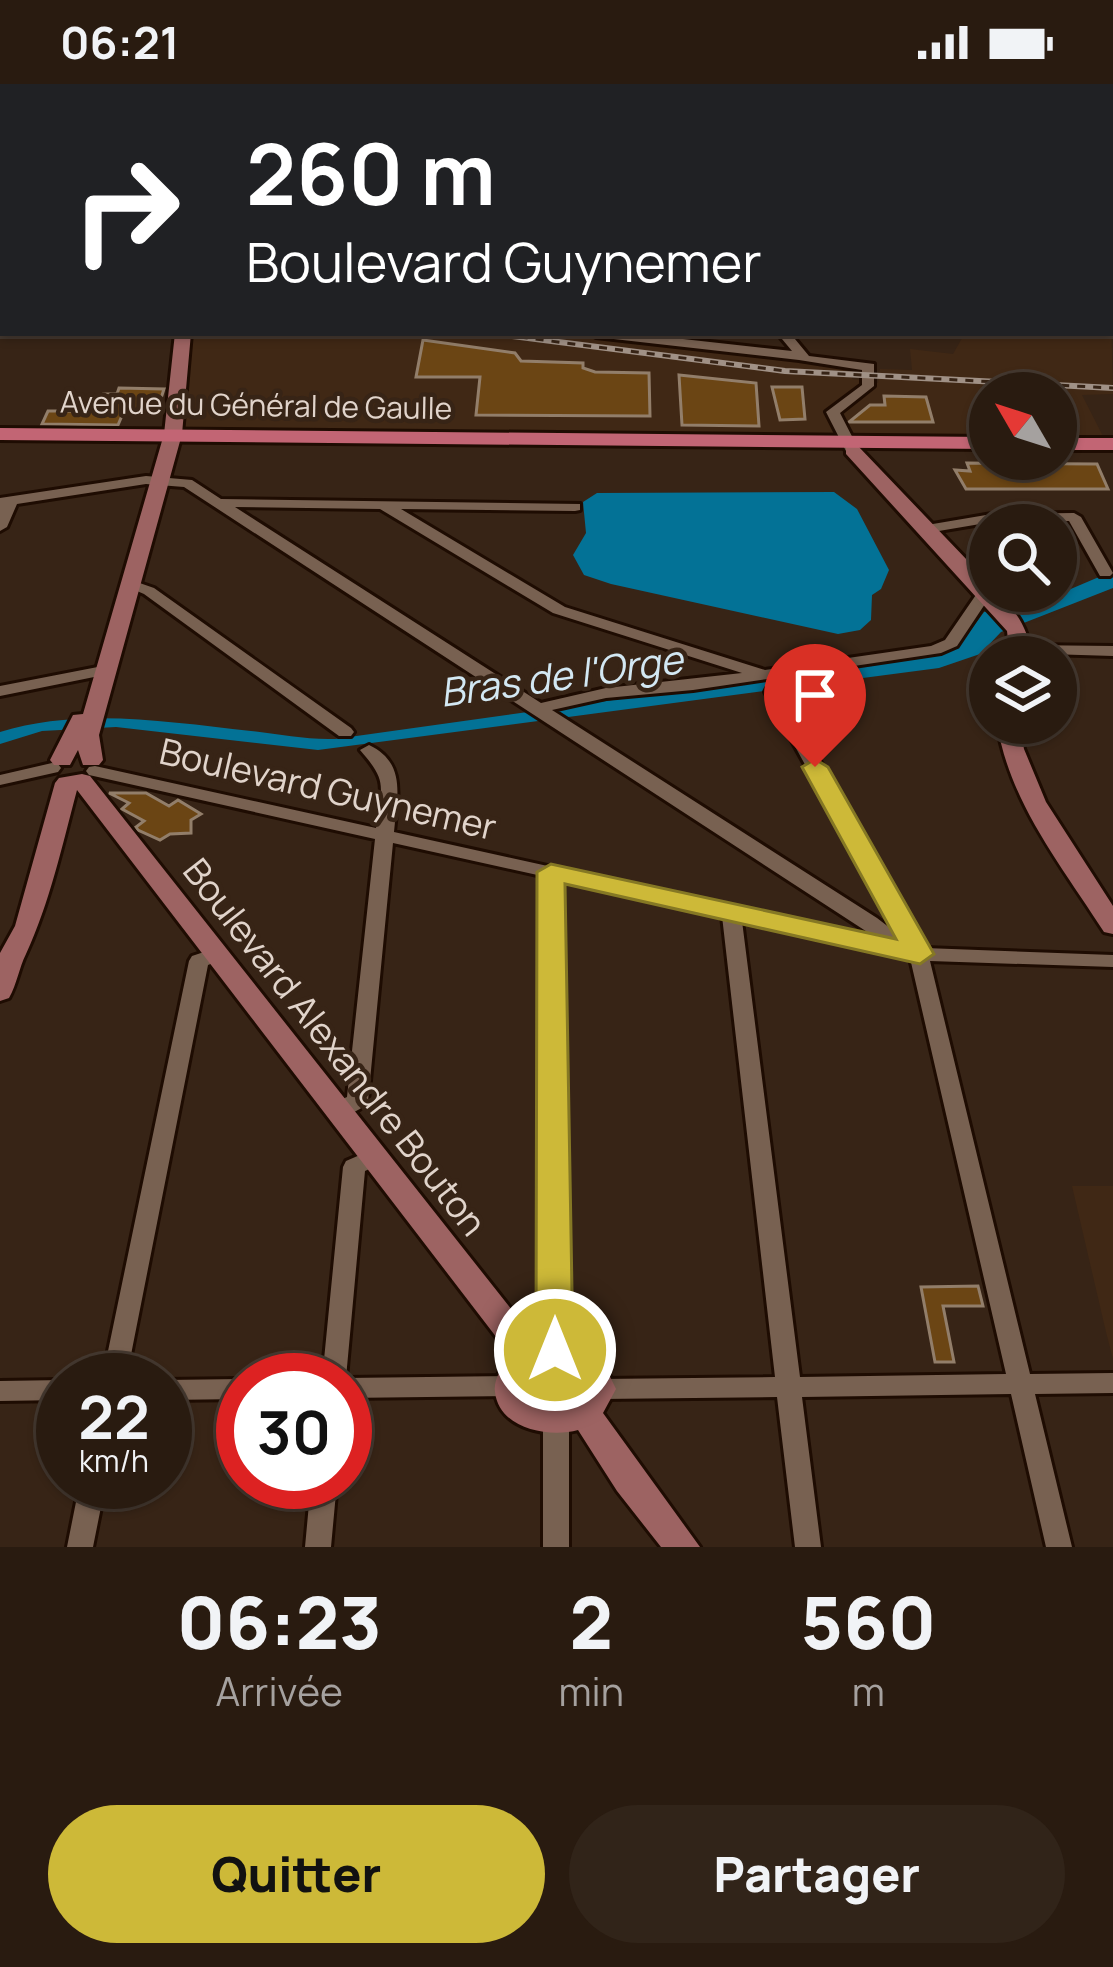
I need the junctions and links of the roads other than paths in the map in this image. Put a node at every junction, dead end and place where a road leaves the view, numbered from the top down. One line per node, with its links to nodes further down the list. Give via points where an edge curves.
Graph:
1 (183, 336): 7 (street)
2 (623, 336): 4 (street)
3 (784, 336): 4 (street)
4 (800, 356): 10 (street, via 869,367 868,386 833,412)
5 (0, 439): 6 (main road, Avenue du Général de Gaulle); 7 (main road, Avenue du Général de Gaulle)
6 (146, 440)
7 (171, 440): 9 (main road, Avenue du Général de Gaulle); 14 (street)
8 (197, 441): 9 (main road, Avenue du Général de Gaulle)
9 (504, 443): 10 (main road, Avenue du Général de Gaulle)
10 (849, 446): 11 (main road, Avenue du Général de Gaulle); 20 (street)
11 (969, 448)
12 (1077, 448): 13 (main road)
13 (1113, 448)
14 (161, 478): 15 (street); 16 (street); 23 (street)
15 (5, 502): 19 (street)
16 (220, 503): 17 (street); 31 (street)
17 (383, 505): 18 (street); 28 (street, via 560,610)
18 (575, 507)
19 (0, 527)
20 (927, 529): 21 (street, via 1074,517); 22 (street)
21 (1105, 573)
22 (969, 574)
23 (130, 585): 27 (street); 32 (street)
24 (981, 612): 28 (street, via 935,650)
25 (1077, 650): 26 (street)
26 (1113, 652)
27 (101, 670): 29 (street); 35 (street)
28 (762, 674): 31 (street)
29 (0, 691)
30 (773, 692): 42 (street)
31 (535, 709): 42 (street)
32 (345, 732)
33 (1014, 744): 40 (street, via 1025,784)
34 (369, 750): 37 (street, via 390,781)
35 (75, 771): 36 (street); 37 (street, Boulevard Guynemer); 41 (street, Boulevard Alexandre Bouton); 44 (street)
36 (0, 780)
37 (384, 835): 38 (street, Boulevard Guynemer); 45 (street, via 357,1101)
38 (551, 872): 39 (street, Boulevard Guynemer); 49 (street)
39 (730, 913): 42 (street, Boulevard Guynemer); 53 (street)
40 (1113, 926)
41 (215, 954): 45 (street, Boulevard Alexandre Bouton); 47 (street, via 199,961)
42 (920, 954): 43 (street, Boulevard Guynemer); 50 (street)
43 (1113, 961)
44 (0, 992)
45 (339, 1109): 46 (street, Boulevard Alexandre Bouton)
46 (376, 1156): 48 (street, via 354,1167); 49 (street, Boulevard Alexandre Bouton)
47 (119, 1353)
48 (337, 1353)
49 (543, 1353): 52 (street, via 517,1370); 57 (street, via 587,1361)
50 (1022, 1384): 51 (street); 53 (street); 65 (street)
51 (1113, 1384)
52 (512, 1386): 54 (street); 57 (street, via 530,1416)
53 (788, 1386): 57 (street); 64 (street)
54 (372, 1388)
55 (36, 1390): 56 (street)
56 (0, 1391)
57 (580, 1408): 62 (street); 63 (street)
58 (88, 1509): 60 (street)
59 (322, 1509): 61 (street)
60 (80, 1547)
61 (318, 1547)
62 (556, 1547)
63 (682, 1547)
64 (808, 1547)
65 (1059, 1547)

